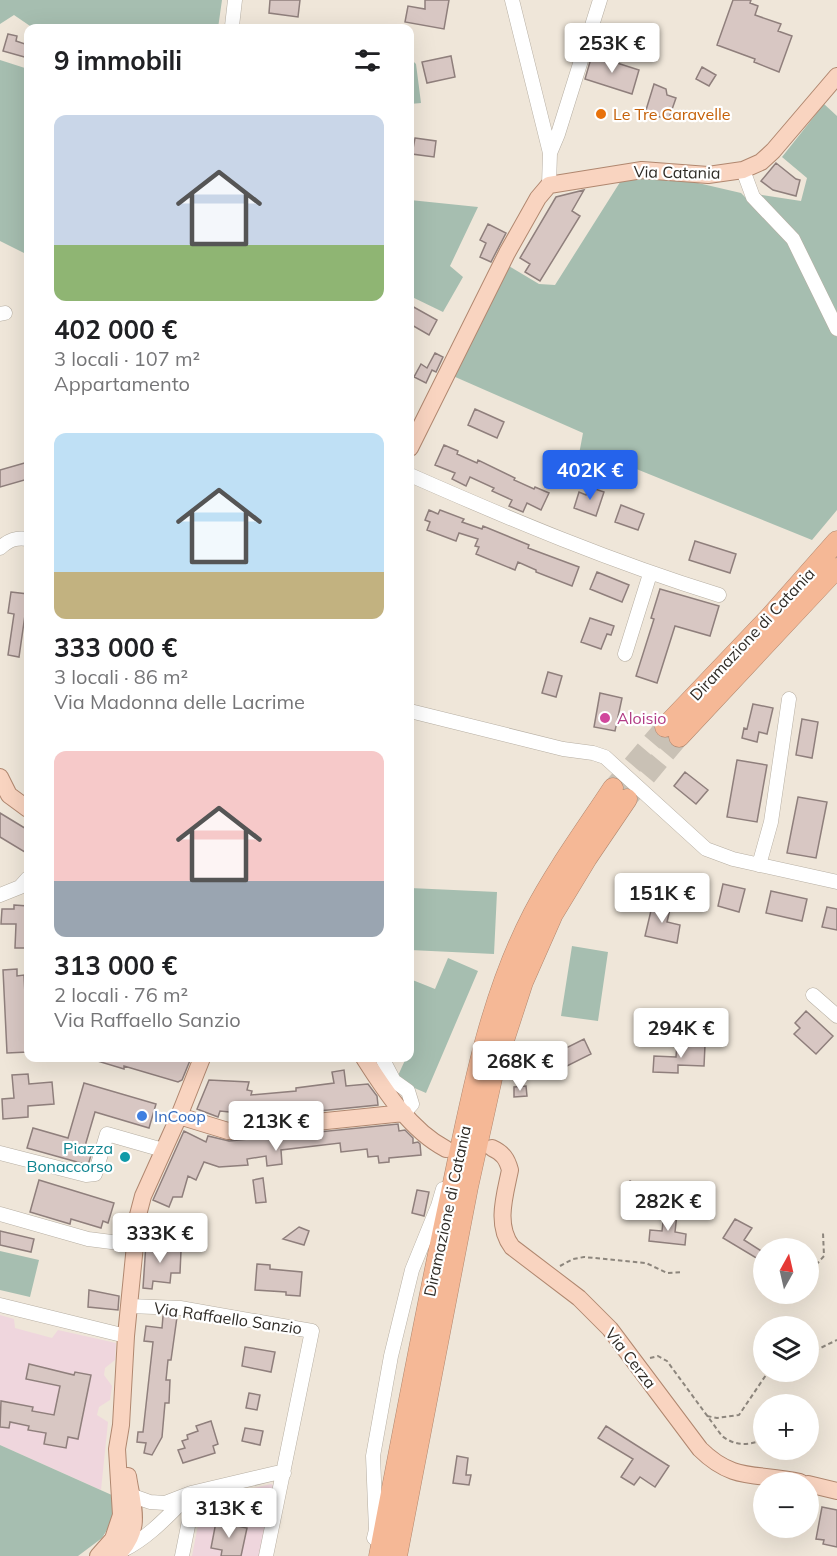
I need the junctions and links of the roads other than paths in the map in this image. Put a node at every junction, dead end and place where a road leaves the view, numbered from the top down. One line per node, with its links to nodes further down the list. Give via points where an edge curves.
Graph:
1 (235, 0): 4 (street)
2 (512, 0): 6 (street)
3 (600, 0): 6 (street)
4 (232, 24)
5 (837, 76): 7 (main road, Via Catania, via 773,151)
6 (550, 153): 8 (street)
7 (743, 170): 8 (main road, Via Catania, via 708,175 642,170); 9 (street, via 753,197 793,239)
8 (549, 185): 10 (main road, via 507,253)
9 (837, 329)
10 (414, 440)
11 (414, 477): 16 (street)
12 (24, 539): 14 (street, via 7,541)
13 (837, 541): 15 (highway, Diramazione di Catania, via 672,732)
14 (0, 548)
15 (837, 568)
16 (650, 574): 17 (street); 18 (street)
17 (719, 595)
18 (625, 654)
19 (789, 699): 23 (street, via 771,822)
20 (414, 712): 23 (street, via 605,757 706,849)
21 (0, 777): 22 (main road, via 9,795)
22 (24, 806)
23 (759, 865): 25 (street)
24 (24, 882): 26 (street)
25 (837, 882)
26 (0, 895)
27 (813, 995): 28 (street)
28 (837, 1016)
29 (200, 1062): 34 (main road)
30 (366, 1062): 33 (main road)
31 (384, 1062): 33 (street, via 394,1081 408,1090 412,1104)
32 (476, 1072): 56 (street, via 438,1206 412,1270 390,1356 373,1456 376,1530); 57 (highway, Diramazione di Catania); 58 (highway, Diramazione di Catania, via 507,974 533,915 572,850 620,793 553,914 523,982 493,1074)
33 (404, 1113): 34 (main road, via 228,1131); 35 (main road, via 429,1139)
34 (179, 1116): 36 (main road)
35 (448, 1144)
36 (163, 1150): 37 (street, via 107,1134 95,1174 86,1175); 40 (main road, via 143,1196)
37 (0, 1153)
38 (491, 1153): 45 (main road, Via Cerza, via 506,1192 502,1228 512,1247 579,1298 610,1329 708,1457 721,1466)
39 (0, 1214): 40 (street, via 88,1239)
40 (135, 1245): 42 (main road)
41 (0, 1305): 43 (street)
42 (129, 1306): 43 (main road); 44 (street, Via Raffaello Sanzio, via 180,1308 312,1331)
43 (126, 1336): 49 (main road, via 121,1425)
44 (284, 1473): 48 (street); 55 (street, Via Raffaello Sanzio)
45 (753, 1477)
46 (819, 1487): 47 (main road)
47 (837, 1491)
48 (191, 1494): 49 (street, via 165,1503); 51 (street); 54 (street)
49 (126, 1499): 50 (main road)
50 (126, 1527): 51 (street); 52 (main road, via 130,1538); 53 (main road)
51 (152, 1530): 52 (street)
52 (118, 1553)
53 (98, 1556)
54 (182, 1556)
55 (266, 1556)
56 (371, 1556)
57 (379, 1556)
58 (397, 1556)

